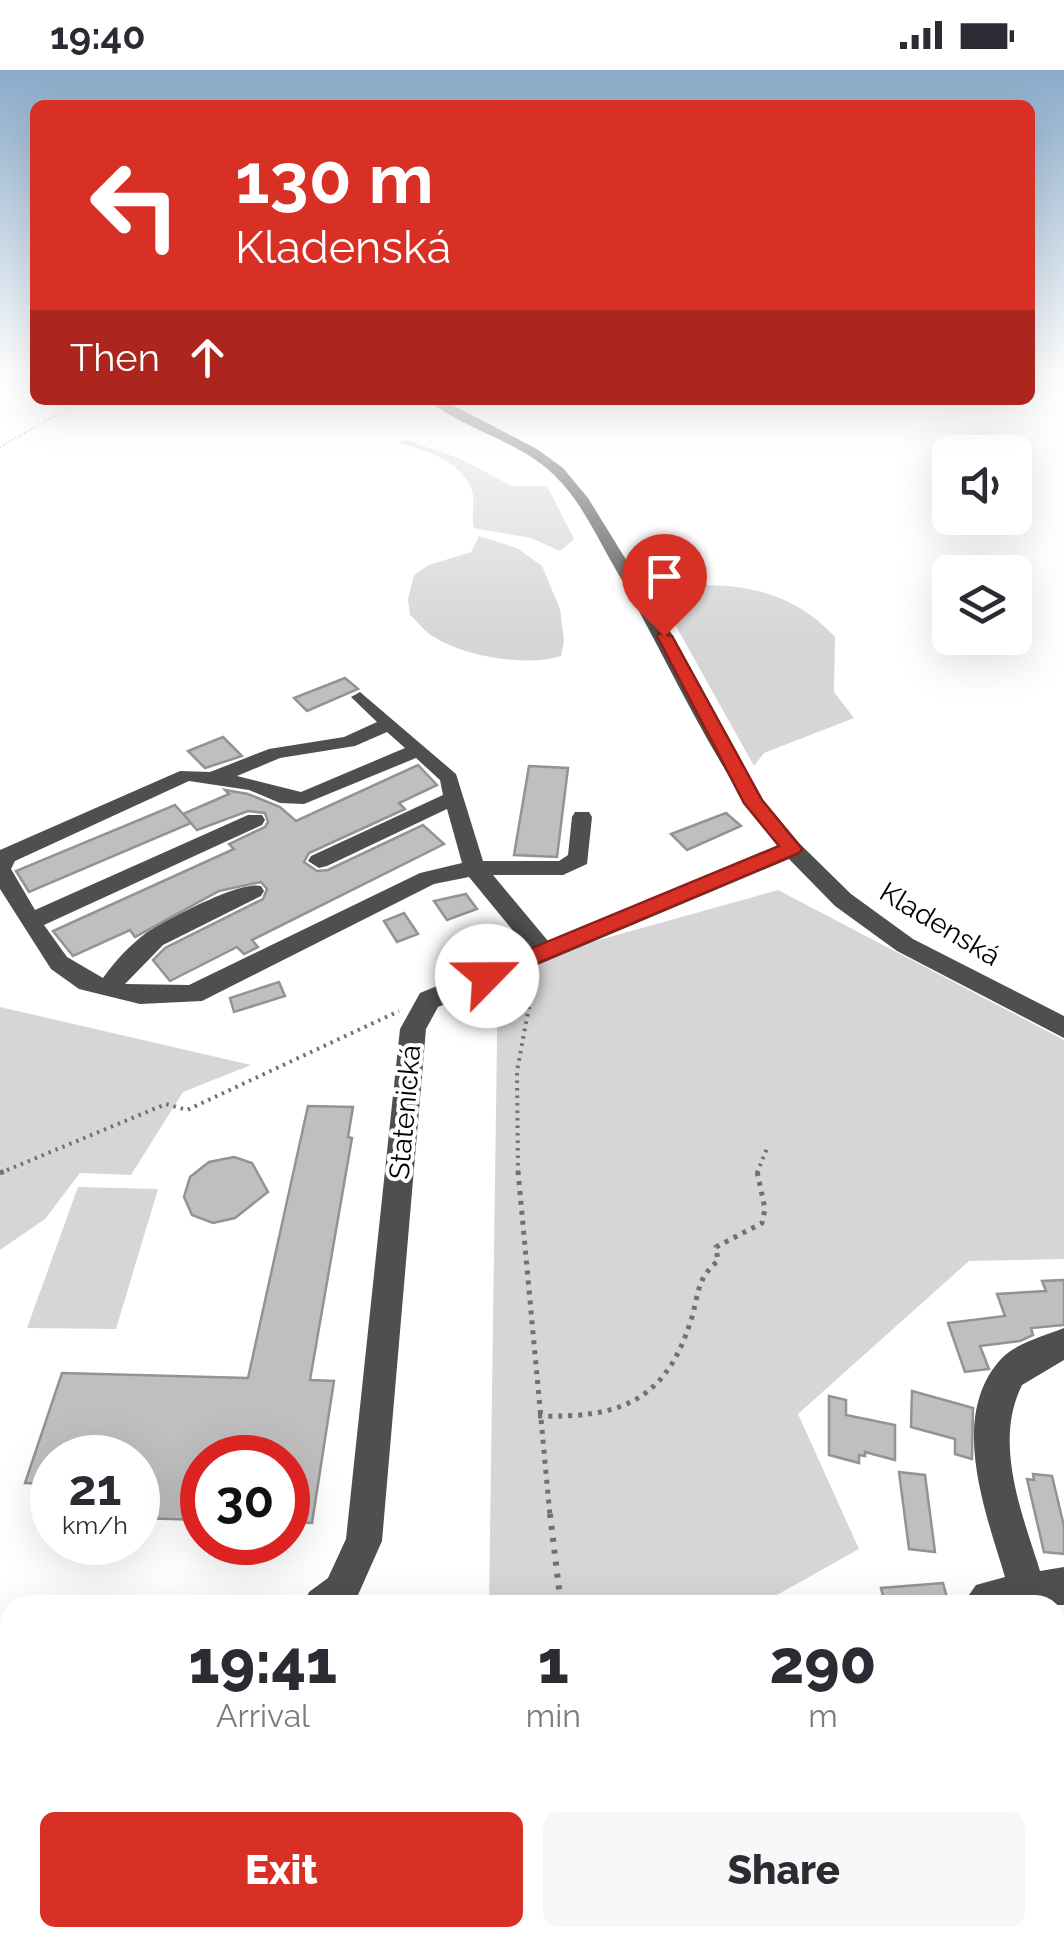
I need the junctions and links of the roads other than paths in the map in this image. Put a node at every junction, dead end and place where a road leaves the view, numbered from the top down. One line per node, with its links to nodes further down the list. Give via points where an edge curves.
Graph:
1 (543, 462): 9 (street, Kladenská, via 570,486 664,636 754,803)
2 (360, 697): 3 (street)
3 (389, 724): 4 (street); 5 (street, via 348,742 276,753)
4 (418, 750): 5 (street, via 304,798); 6 (street, via 449,778)
5 (216, 777): 12 (street, via 187,775 6,856)
6 (454, 798): 10 (street); 11 (street)
7 (582, 817): 11 (street, via 579,859 562,868)
8 (256, 820): 14 (street)
9 (792, 849): 15 (street); 17 (street, Kladenská, via 843,900 906,945)
10 (319, 861)
11 (474, 868): 15 (street); 16 (street, via 428,878 193,994 150,998)
12 (0, 869): 14 (street)
13 (252, 891): 16 (street, via 148,940)
14 (32, 921): 16 (street, via 59,964)
15 (544, 952): 20 (street, Statenická, via 430,1000 413,1029 364,1541)
16 (109, 988)
17 (1064, 1028)
18 (1064, 1344): 19 (street, via 1011,1370 995,1405 992,1461)
19 (1046, 1589): 21 (street)
20 (336, 1595)
21 (1008, 1595)

